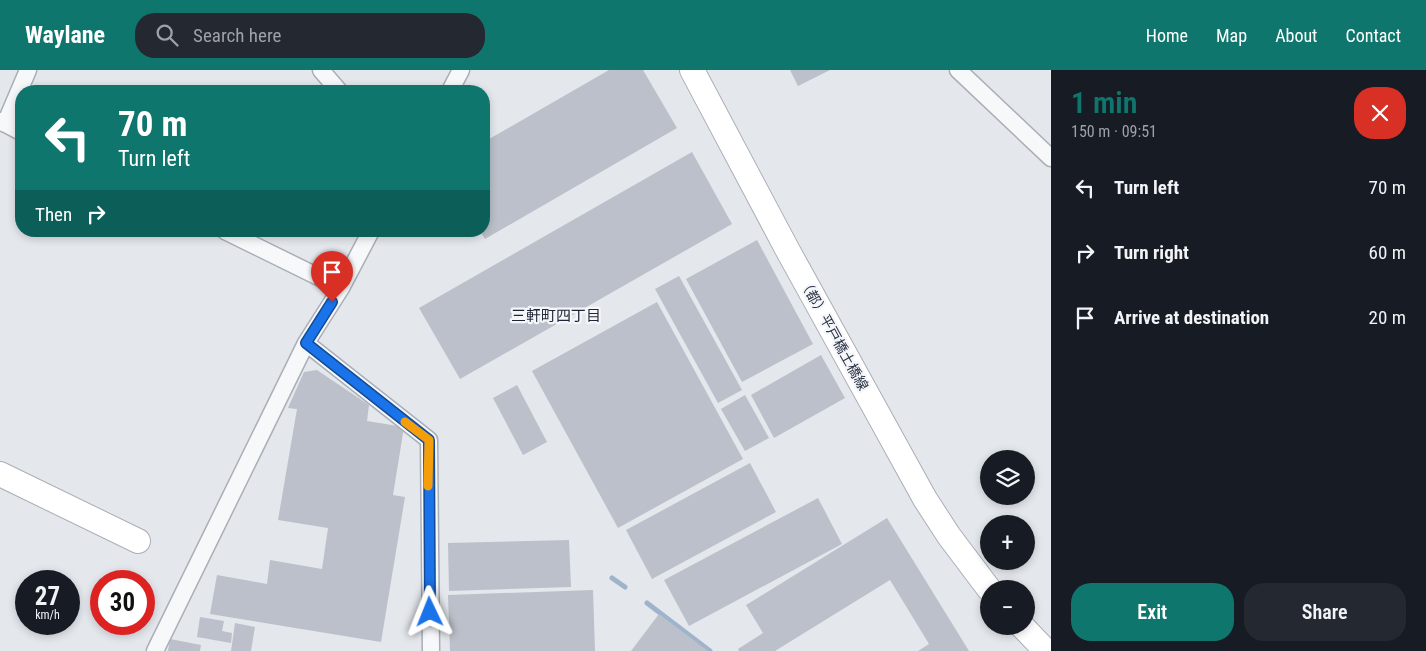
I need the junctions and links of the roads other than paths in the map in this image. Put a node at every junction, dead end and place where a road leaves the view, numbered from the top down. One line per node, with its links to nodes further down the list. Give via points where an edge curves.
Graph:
1 (28, 70): 6 (street)
2 (321, 70): 7 (street)
3 (461, 70): 8 (street)
4 (692, 70): 19 (street, （都）平戸橋土橋線, via 926,500)
5 (958, 70): 12 (street)
6 (21, 85)
7 (334, 85)
8 (453, 85)
9 (15, 96): 10 (street)
10 (2, 123): 11 (street)
11 (15, 129)
12 (1051, 158)
13 (237, 237): 15 (street)
14 (368, 237): 15 (street)
15 (341, 288): 16 (street)
16 (306, 343): 21 (street); 22 (street, via 429,440)
17 (0, 474): 18 (street)
18 (138, 541)
19 (982, 580)
20 (1031, 635): 23 (street)
21 (155, 651)
22 (431, 651)
23 (1046, 651)

